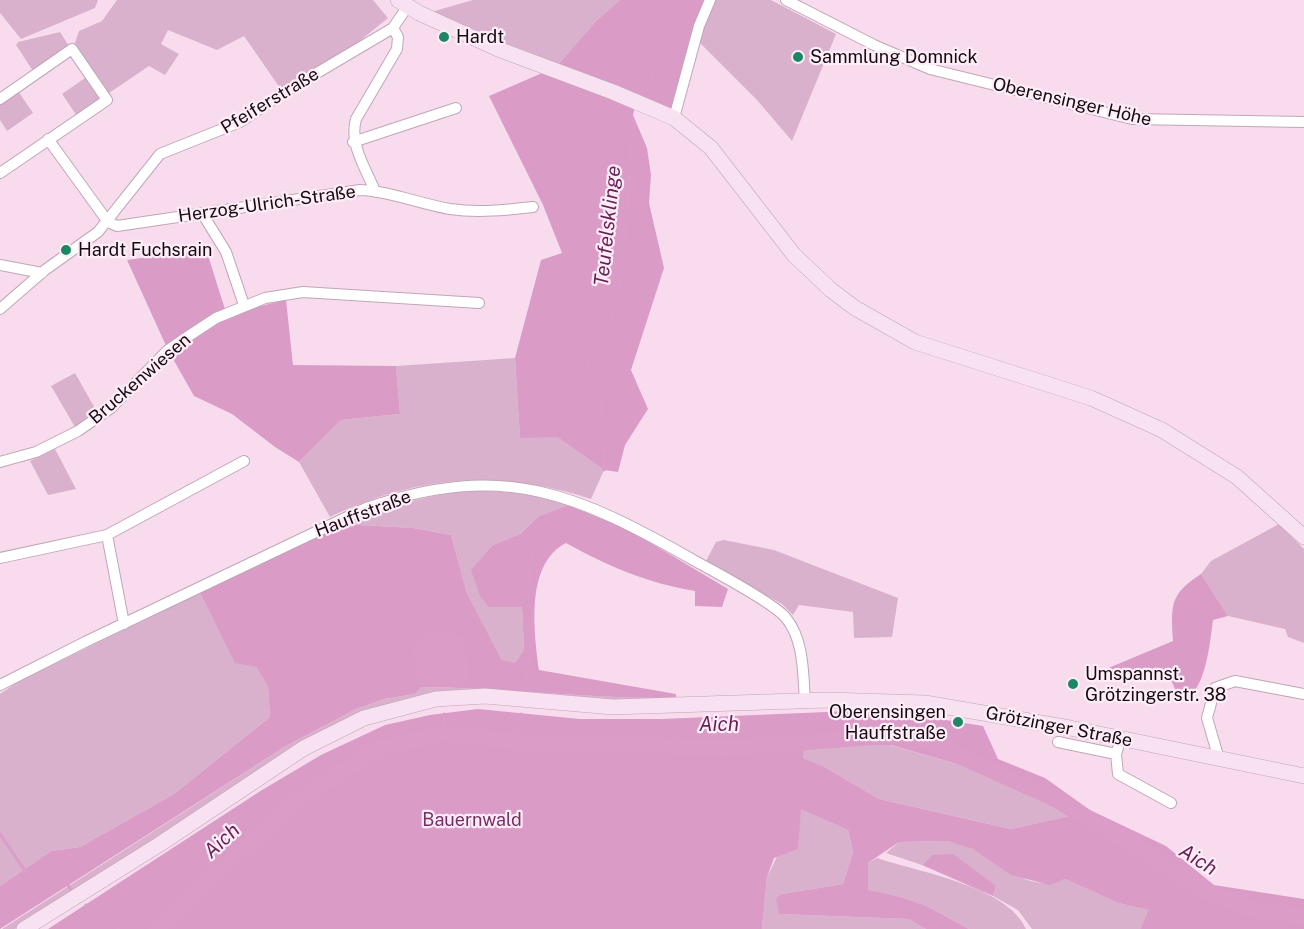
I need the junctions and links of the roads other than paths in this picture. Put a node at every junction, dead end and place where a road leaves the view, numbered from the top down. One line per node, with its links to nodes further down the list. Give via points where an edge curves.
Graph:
1 (710, 0): 7 (street)
2 (786, 0): 8 (street, Oberensinger Höhe, via 930,69 1132,119)
3 (403, 3): 4 (street, Pfeiferstraße); 7 (main road, via 508,53)
4 (393, 28): 10 (street, via 398,37 397,49 356,118); 15 (street, Pfeiferstraße, via 240,122 160,154)
5 (0, 99): 9 (street, via 72,49 107,100)
6 (456, 108): 10 (street)
7 (674, 118): 24 (main road, via 711,148 794,255 855,308 915,342 1091,398 1162,430 1237,477)
8 (1304, 122)
9 (48, 140): 11 (street); 15 (street)
10 (353, 142): 12 (street)
11 (0, 173)
12 (375, 191): 13 (street, Herzog-Ulrich-Straße, via 475,212); 14 (street, Herzog-Ulrich-Straße, via 319,195)
13 (533, 207)
14 (202, 213): 15 (street, Herzog-Ulrich-Straße, via 117,226); 19 (street, via 226,252)
15 (108, 222): 17 (street, Pfeiferstraße)
16 (0, 266): 17 (street)
17 (42, 273): 20 (street, Pfeiferstraße)
18 (479, 303): 19 (street, Bruckenwiesen, via 303,292)
19 (244, 305): 22 (street, Bruckenwiesen, via 216,318 168,350 111,408 87,426 45,448)
20 (0, 309)
21 (244, 460): 23 (street)
22 (0, 462)
23 (107, 535): 25 (street); 26 (street)
24 (1304, 537)
25 (0, 558)
26 (124, 624): 27 (street, Hauffstraße); 29 (street, Hauffstraße, via 333,522 393,499 442,488 528,488 561,495 636,526 785,617 799,640)
27 (0, 685)
28 (1304, 694): 32 (street, via 1235,681 1215,688 1207,718)
29 (805, 700): 31 (main road, Grötzinger Straße, via 936,704); 35 (main road, Grötzinger Straße, via 613,707 485,696 436,699 382,712 303,748)
30 (1058, 742): 31 (street)
31 (1118, 746): 32 (main road, Grötzinger Straße); 34 (street, via 1118,774)
32 (1219, 759): 33 (main road, Grötzinger Straße)
33 (1304, 777)
34 (1172, 803)
35 (24, 929)

